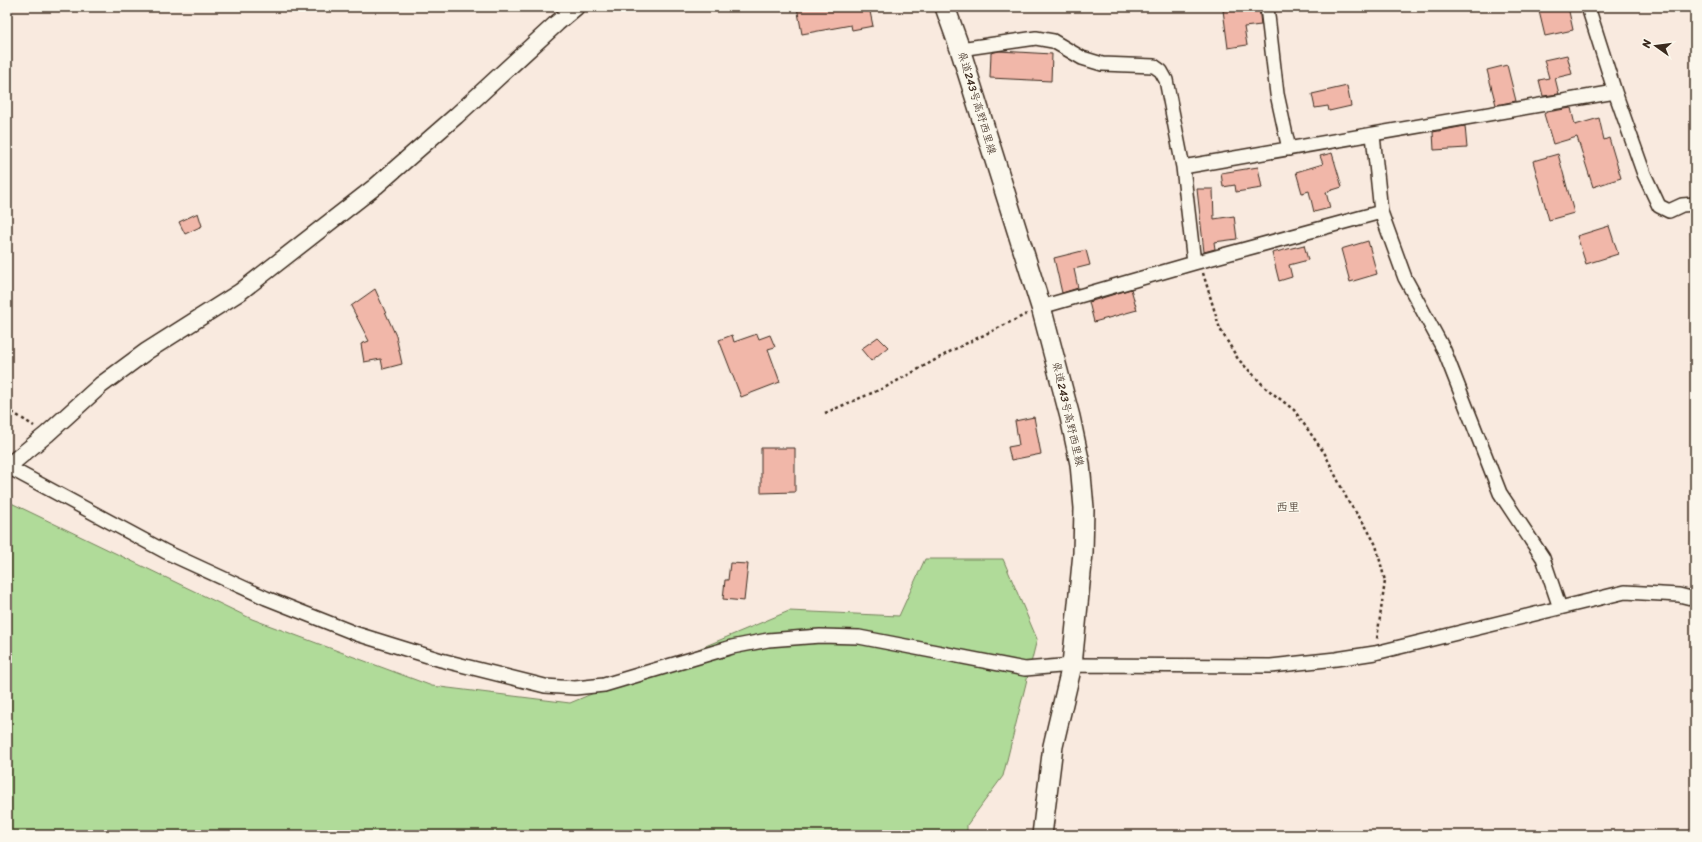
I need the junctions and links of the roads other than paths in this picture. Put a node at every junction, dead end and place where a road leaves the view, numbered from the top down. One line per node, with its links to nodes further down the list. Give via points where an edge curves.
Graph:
1 (576, 7): 14 (street, via 376,186 240,292 147,351 101,386)
2 (945, 7): 5 (main road, 県道243号高野西里線)
3 (1267, 7): 8 (street, via 1277,94)
4 (1588, 7): 6 (street)
5 (960, 49): 9 (street, via 1036,38 1053,41 1082,58 1102,64 1154,66 1161,71 1166,80); 13 (main road, 県道243号高野西里線)
6 (1615, 92): 7 (street); 10 (street, via 1644,174 1659,206 1669,211 1682,205)
7 (1373, 135): 8 (street); 11 (street)
8 (1289, 149): 9 (street)
9 (1183, 167): 12 (street)
10 (1695, 204)
11 (1381, 212): 12 (street); 16 (street, via 1405,278 1444,350 1500,493 1543,558)
12 (1197, 262): 13 (street)
13 (1042, 307): 17 (main road, 県道243号高野西里線, via 1080,464 1084,508 1083,553)
14 (7, 467): 17 (street, via 166,552 266,598 357,634 441,660 545,686 575,688 604,685 732,647 768,640 820,636 859,637 1025,669)
15 (1695, 599): 16 (street, via 1679,595 1625,592)
16 (1560, 608): 17 (street, via 1375,653 1336,659 1271,666)
17 (1072, 665): 18 (main road, 県道243号高野西里線, via 1053,746)
18 (1042, 835)

